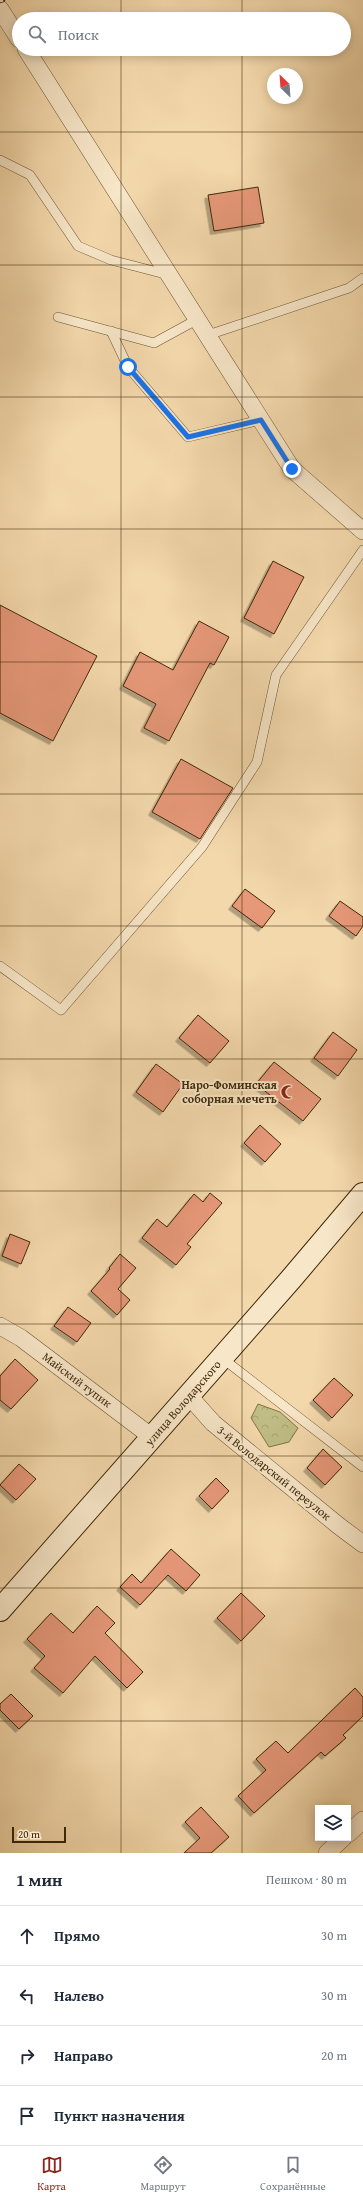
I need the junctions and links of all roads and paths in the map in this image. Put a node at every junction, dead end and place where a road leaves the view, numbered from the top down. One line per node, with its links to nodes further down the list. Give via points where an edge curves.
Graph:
1 (0, 9): 2 (street)
2 (12, 27)
3 (30, 56): 5 (street)
4 (0, 160): 5 (lane, via 30,175 78,246 111,260)
5 (170, 276): 8 (street)
6 (363, 278): 10 (lane, via 349,288)
7 (58, 317): 9 (lane)
8 (198, 320): 9 (lane, via 154,343); 10 (street)
9 (111, 331): 11 (lane, via 128,367 188,437)
10 (208, 335): 11 (street)
11 (261, 420): 12 (street, via 292,469)
12 (363, 531)
13 (363, 550): 14 (lane, via 276,675 257,762 202,847 61,1010)
14 (0, 966)
15 (363, 1194): 17 (main road, улица Володарского)
16 (0, 1326): 19 (street, Майский тупик, via 21,1338)
17 (222, 1358): 18 (main road, улица Володарского); 20 (lane)
18 (189, 1396): 19 (main road, улица Володарского); 21 (street, 3-й Володарский переулок, via 213,1423)
19 (152, 1437): 22 (main road, улица Володарского)
20 (363, 1467)
21 (363, 1544)
22 (1, 1606)
23 (363, 1820): 24 (street)
24 (351, 1831)
25 (340, 1841): 26 (street)
26 (327, 1853)

